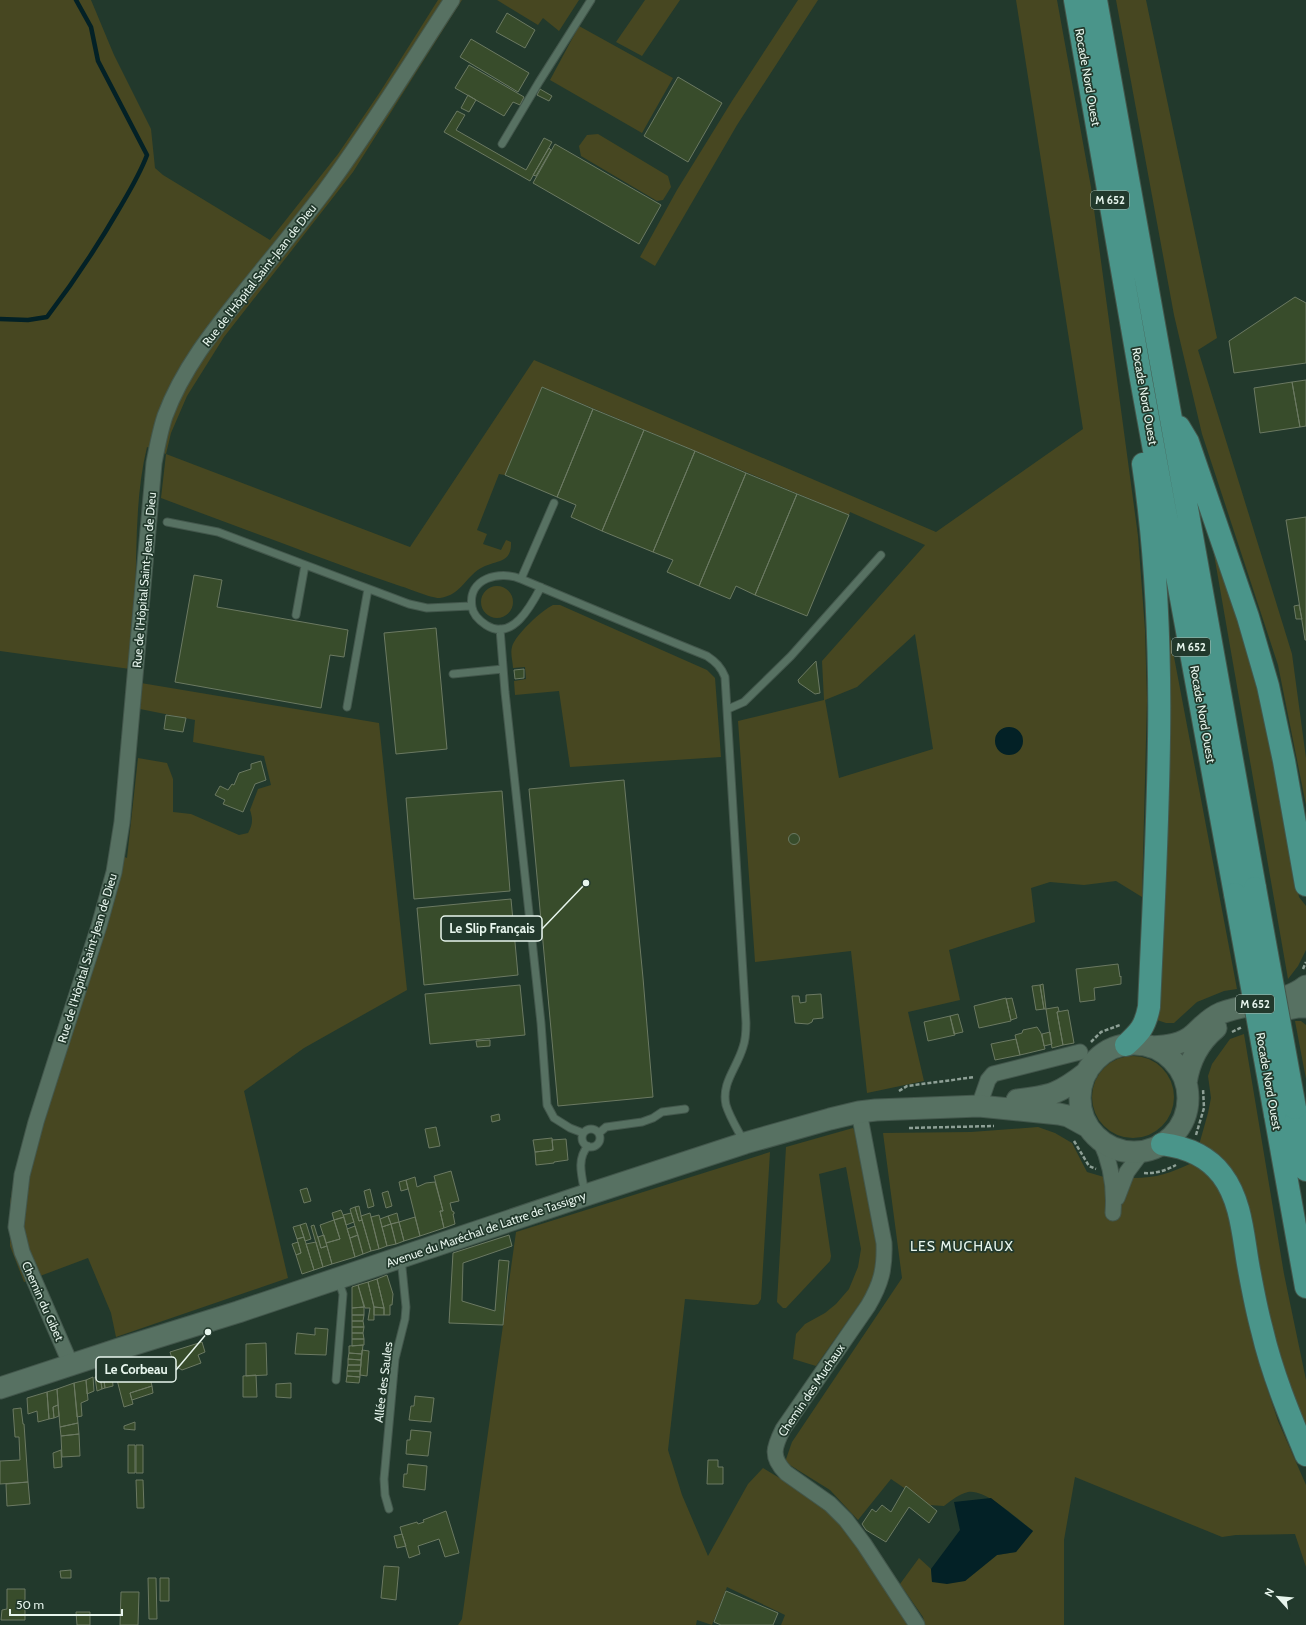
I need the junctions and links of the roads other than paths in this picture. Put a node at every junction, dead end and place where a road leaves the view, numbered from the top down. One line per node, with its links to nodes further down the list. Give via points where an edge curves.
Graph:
1 (452, 0): 43 (street, Rue de l'Hôpital Saint-Jean de Dieu, via 333,179 203,345 180,384 166,415 154,463 119,847 106,904 36,1122 22,1175 16,1216)
2 (591, 0): 5 (lane)
3 (1074, 0): 6 (highway, Rocade Nord Ouest / M 652)
4 (1096, 0): 7 (highway, Rocade Nord Ouest / M 652)
5 (502, 144)
6 (1120, 256): 23 (highway, Rocade Nord Ouest / M 652, via 1144,393); 26 (highway, via 1128,368 1151,524 1159,664 1158,816 1149,1007 1141,1031)
7 (1168, 408): 22 (highway, via 1188,442 1257,649 1276,722); 23 (highway, Rocade Nord Ouest / M 652)
8 (554, 503): 12 (lane)
9 (167, 522): 11 (lane, via 218,532)
10 (881, 555): 21 (lane, via 791,656 744,702)
11 (305, 565): 14 (lane); 16 (lane)
12 (520, 579): 13 (lane); 15 (lane, via 505,575 488,577 475,589)
13 (541, 587): 17 (lane, via 531,607 520,619); 21 (lane, via 716,662 722,668 725,677)
14 (368, 589): 15 (lane, via 427,608); 20 (lane)
15 (471, 606): 17 (lane, via 484,624 491,629)
16 (296, 615)
17 (500, 629): 18 (lane)
18 (503, 669): 19 (lane); 34 (lane, via 542,1023 548,1105 554,1118)
19 (453, 674)
20 (347, 707)
21 (728, 709): 37 (lane, via 746,1023 743,1049 728,1080 725,1096 726,1106)
22 (1306, 885)
23 (1245, 891): 41 (highway, Rocade Nord Ouest / M 652, bridge, via 1295,1108); 46 (highway, Rocade Nord Ouest / M 652, bridge, via 1275,1114)
24 (1306, 986): 27 (main road, Avenue du Maréchal de Lattre de Tassigny, via 1294,994 1222,1013 1207,1021 1181,1042)
25 (1306, 1007): 30 (main road, Avenue du Maréchal de Lattre de Tassigny, via 1234,1021 1216,1028 1198,1048 1190,1066)
26 (1126, 1045): 27 (main road, Avenue du Maréchal de Lattre de Tassigny); 29 (main road, Avenue du Maréchal de Lattre de Tassigny, via 1103,1054)
27 (1151, 1047): 30 (main road, Avenue du Maréchal de Lattre de Tassigny, via 1171,1058 1181,1072)
28 (1080, 1052): 31 (street, via 993,1074 988,1080)
29 (1087, 1072): 31 (main road, Avenue du Maréchal de Lattre de Tassigny, via 1054,1094); 36 (main road, Avenue du Maréchal de Lattre de Tassigny, via 1080,1096 1083,1115)
30 (1194, 1083): 38 (main road, Avenue du Maréchal de Lattre de Tassigny, via 1185,1117 1178,1130)
31 (979, 1106): 33 (main road, Avenue du Maréchal de Lattre de Tassigny, via 898,1108); 36 (main road, Avenue du Maréchal de Lattre de Tassigny, via 1068,1116)
32 (685, 1109): 35 (lane, via 662,1112 642,1122 606,1127)
33 (859, 1112): 37 (main road, Avenue du Maréchal de Lattre de Tassigny); 52 (street, Chemin des Muchaux, via 884,1244 882,1276 868,1306 783,1429 775,1446 775,1453 780,1467 786,1473 830,1504 846,1520)
34 (583, 1133): 35 (lane, via 591,1129); 39 (lane, via 583,1142)
35 (599, 1133): 39 (lane, via 598,1144)
36 (1094, 1133): 40 (main road, Avenue du Maréchal de Lattre de Tassigny, via 1120,1150); 40 (street, via 1109,1160 1114,1196 1113,1213 1120,1186)
37 (745, 1143): 42 (main road, Avenue du Maréchal de Lattre de Tassigny)
38 (1162, 1144): 40 (main road, Avenue du Maréchal de Lattre de Tassigny); 50 (highway, via 1192,1150 1202,1156 1222,1175 1235,1200 1254,1298 1269,1357)
39 (588, 1146): 42 (lane, via 582,1153 580,1166)
40 (1142, 1152)
41 (1306, 1170)
42 (586, 1195): 44 (main road, Avenue du Maréchal de Lattre de Tassigny)
43 (17, 1237): 47 (street, Chemin du Gibet)
44 (401, 1258): 45 (main road, Avenue du Maréchal de Lattre de Tassigny); 51 (lane, Allée des Saules, via 406,1307 395,1359 384,1479)
45 (338, 1279): 47 (main road, Avenue du Maréchal de Lattre de Tassigny); 48 (lane, via 343,1294)
46 (1306, 1287)
47 (71, 1365): 49 (main road, Avenue du Maréchal de Lattre de Tassigny)
48 (336, 1380)
49 (0, 1388)
50 (1306, 1455)
51 (389, 1509)
52 (917, 1625)

